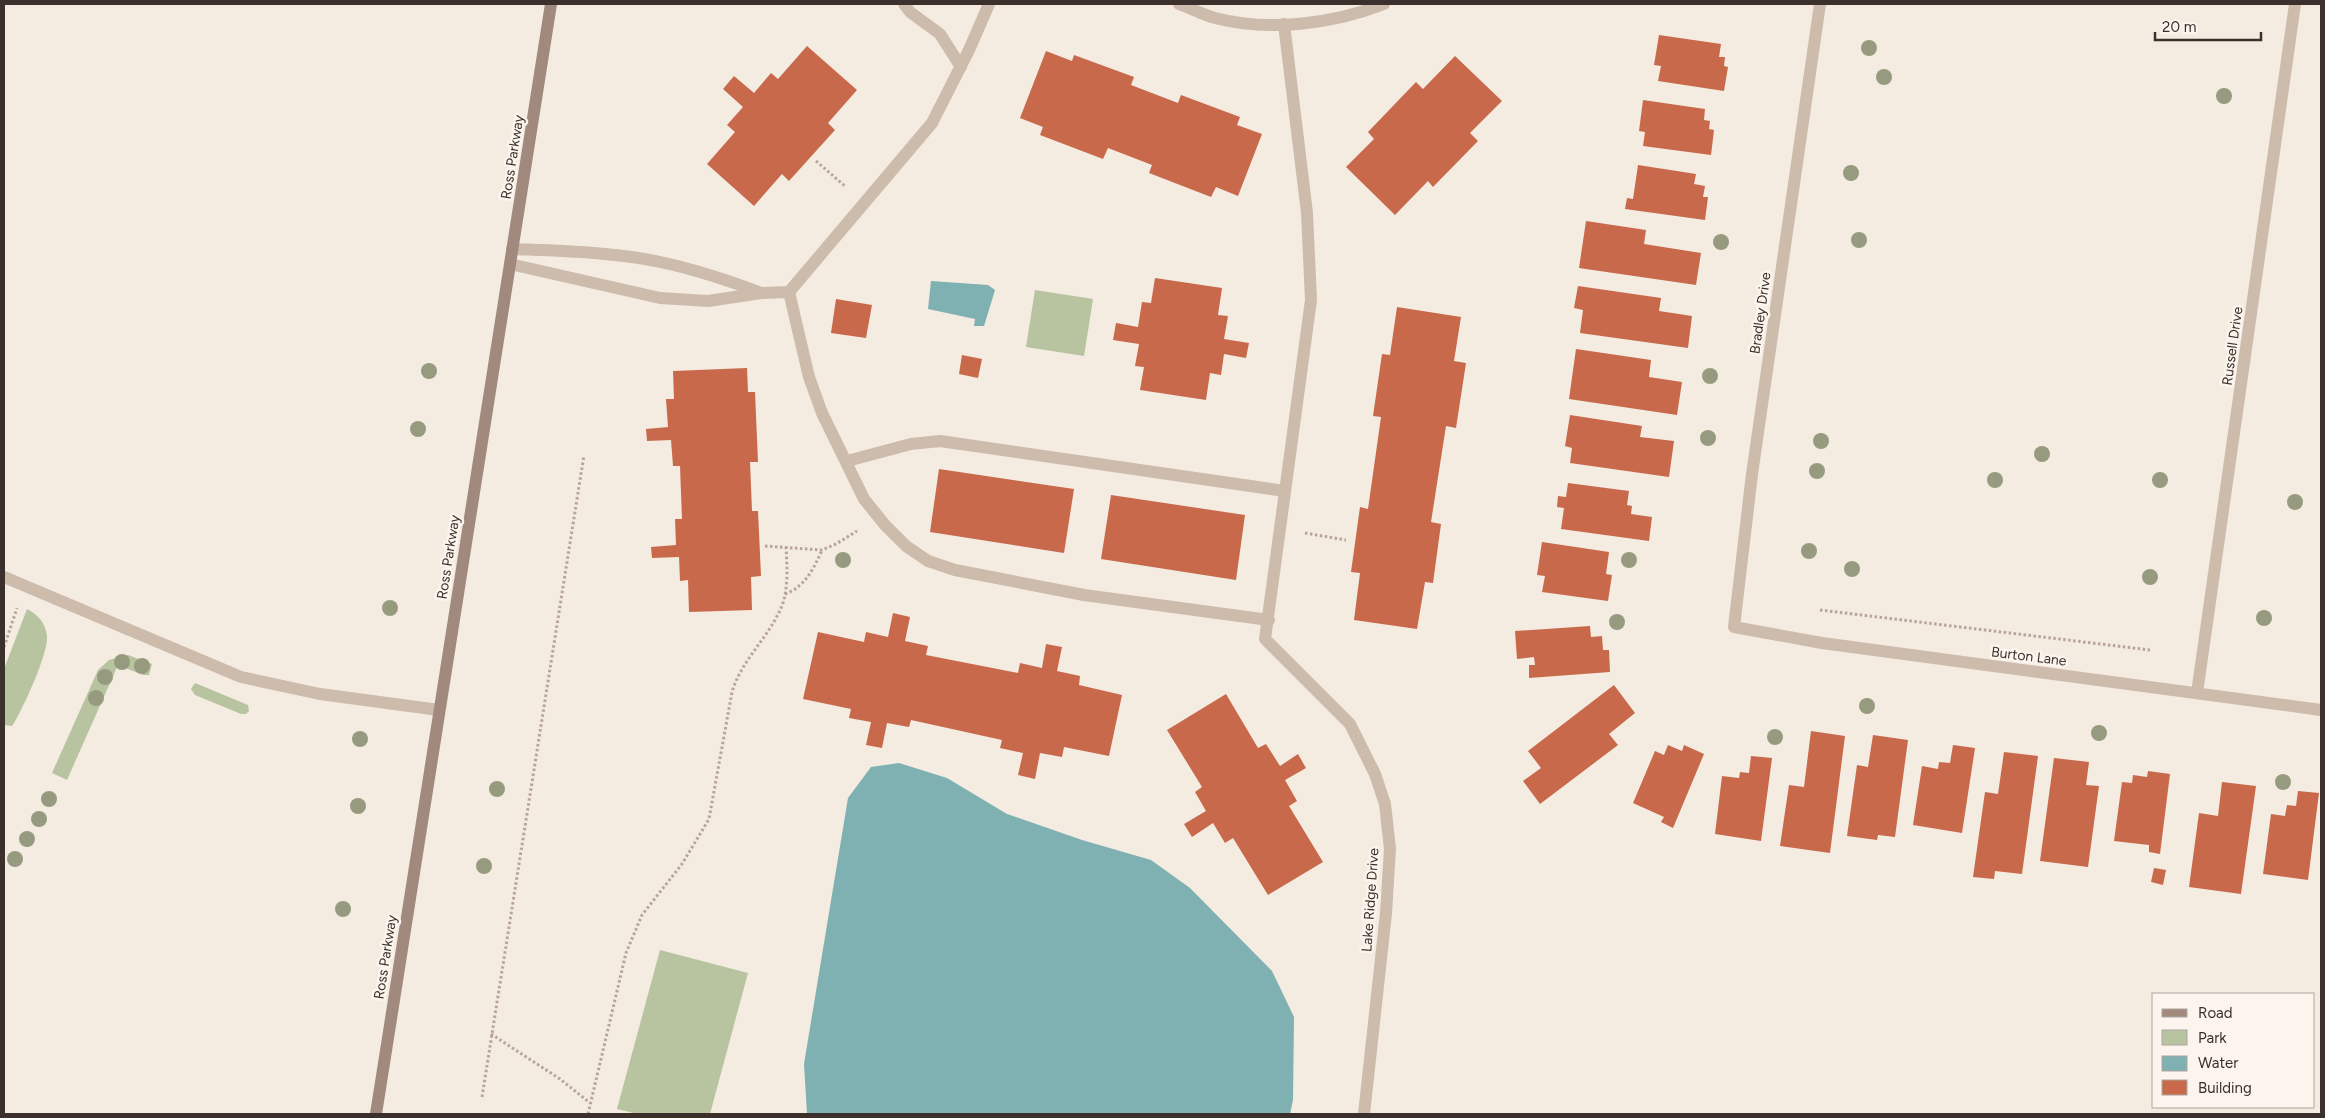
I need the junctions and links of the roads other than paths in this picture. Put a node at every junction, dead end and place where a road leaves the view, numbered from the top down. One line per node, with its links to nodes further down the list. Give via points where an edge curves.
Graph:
1 (551, 4): 10 (street, Ross Parkway)
2 (904, 4): 9 (street, via 940,34)
3 (989, 4): 9 (street)
4 (1179, 4): 8 (street, via 1215,18 1264,25)
5 (1384, 4): 8 (street, via 1343,18)
6 (1820, 4): 18 (street, Bradley Drive, via 1752,474)
7 (2295, 4): 19 (street, Russell Drive)
8 (1284, 24): 15 (street, via 1311,262 1311,300)
9 (961, 67): 12 (street, via 932,123)
10 (512, 249): 11 (street, Ross Parkway); 13 (street, via 660,262 716,276)
11 (510, 264): 13 (street, via 660,298 708,302); 20 (street, Ross Parkway)
12 (789, 292): 13 (street); 14 (street, via 809,377 822,413)
13 (761, 293)
14 (847, 461): 15 (street, via 911,444 940,441); 17 (street, via 864,499 878,517 906,546 928,561 955,570 1084,595)
15 (1285, 492): 17 (street)
16 (4, 577): 20 (street, via 242,677 278,687)
17 (1269, 620): 23 (street, Lake Ridge Drive, via 1265,639 1350,724 1375,774 1385,804 1390,849 1386,914)
18 (1734, 627): 19 (street, Burton Lane, via 1822,644)
19 (2197, 693): 21 (street, Burton Lane)
20 (439, 710): 22 (street, Ross Parkway)
21 (2321, 710)
22 (376, 1114)
23 (1364, 1114)

